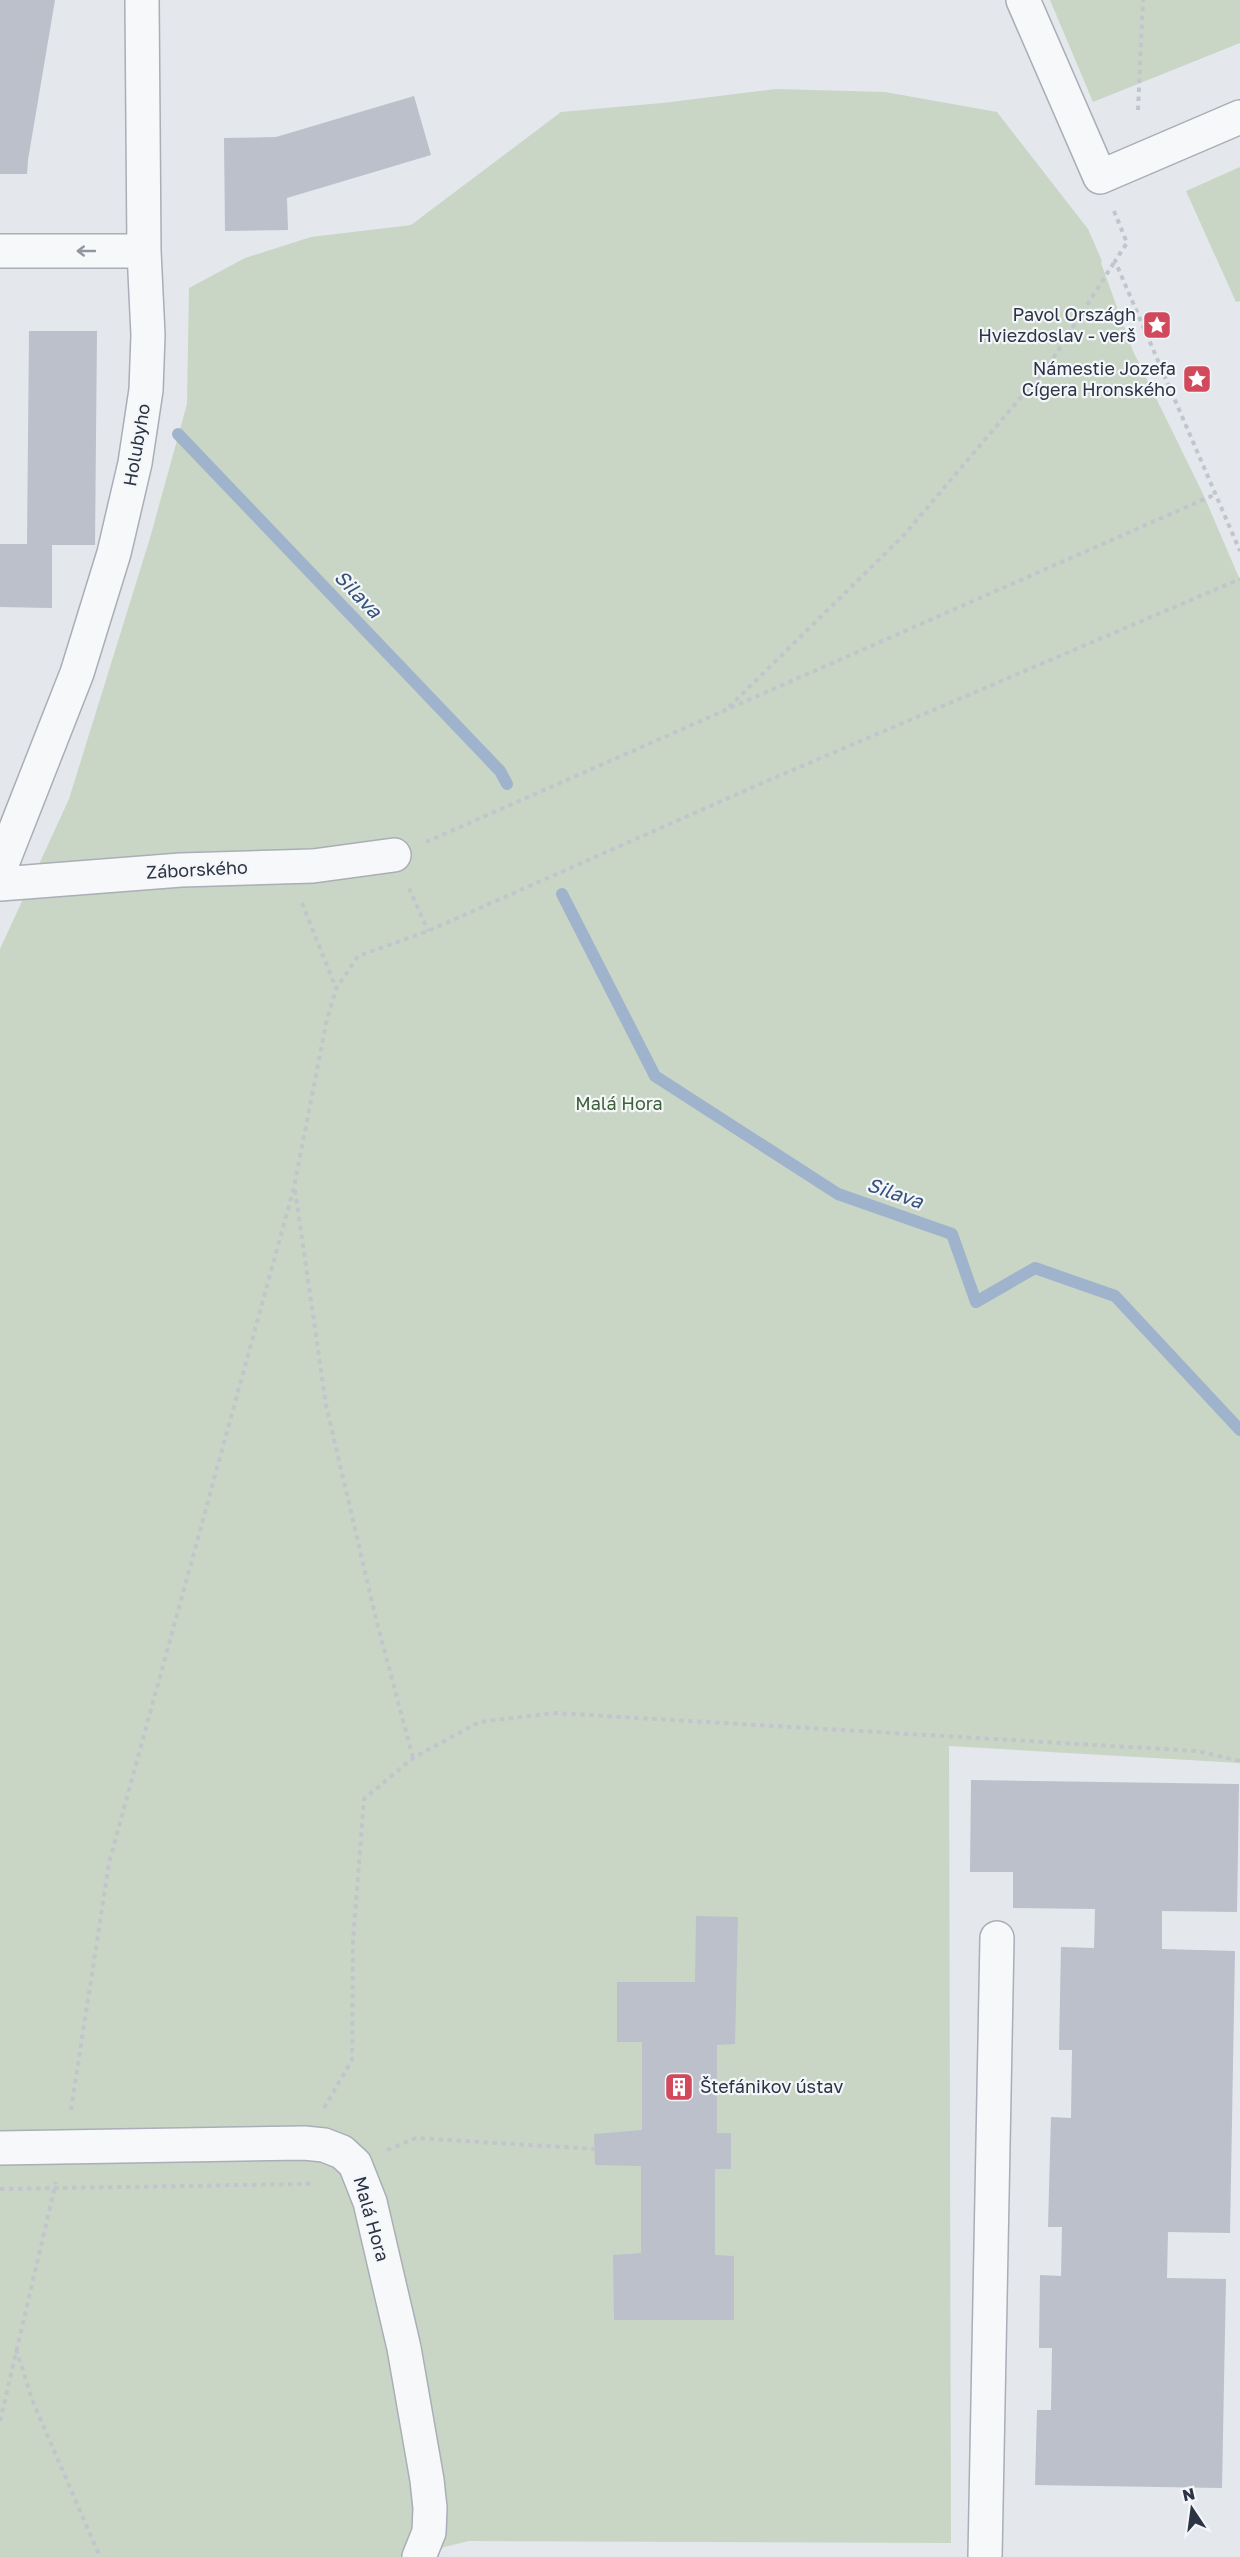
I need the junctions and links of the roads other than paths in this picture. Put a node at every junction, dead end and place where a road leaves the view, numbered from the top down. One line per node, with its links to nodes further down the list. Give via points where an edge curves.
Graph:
1 (142, 0): 5 (street, Holubyho)
2 (1023, 0): 3 (street, via 1100,177)
3 (1240, 117)
4 (0, 251): 5 (street, one-way to 4)
5 (144, 251): 7 (street, Holubyho, via 146,390 135,463 114,553 77,673)
6 (394, 855): 8 (street, Záborského, via 313,866 181,870)
7 (0, 869)
8 (0, 884)
9 (997, 1938): 12 (street)
10 (0, 2148): 11 (street, Malá Hora, via 304,2143 342,2152 355,2164 370,2202 399,2325 427,2480 429,2532)
11 (419, 2557)
12 (985, 2557)

